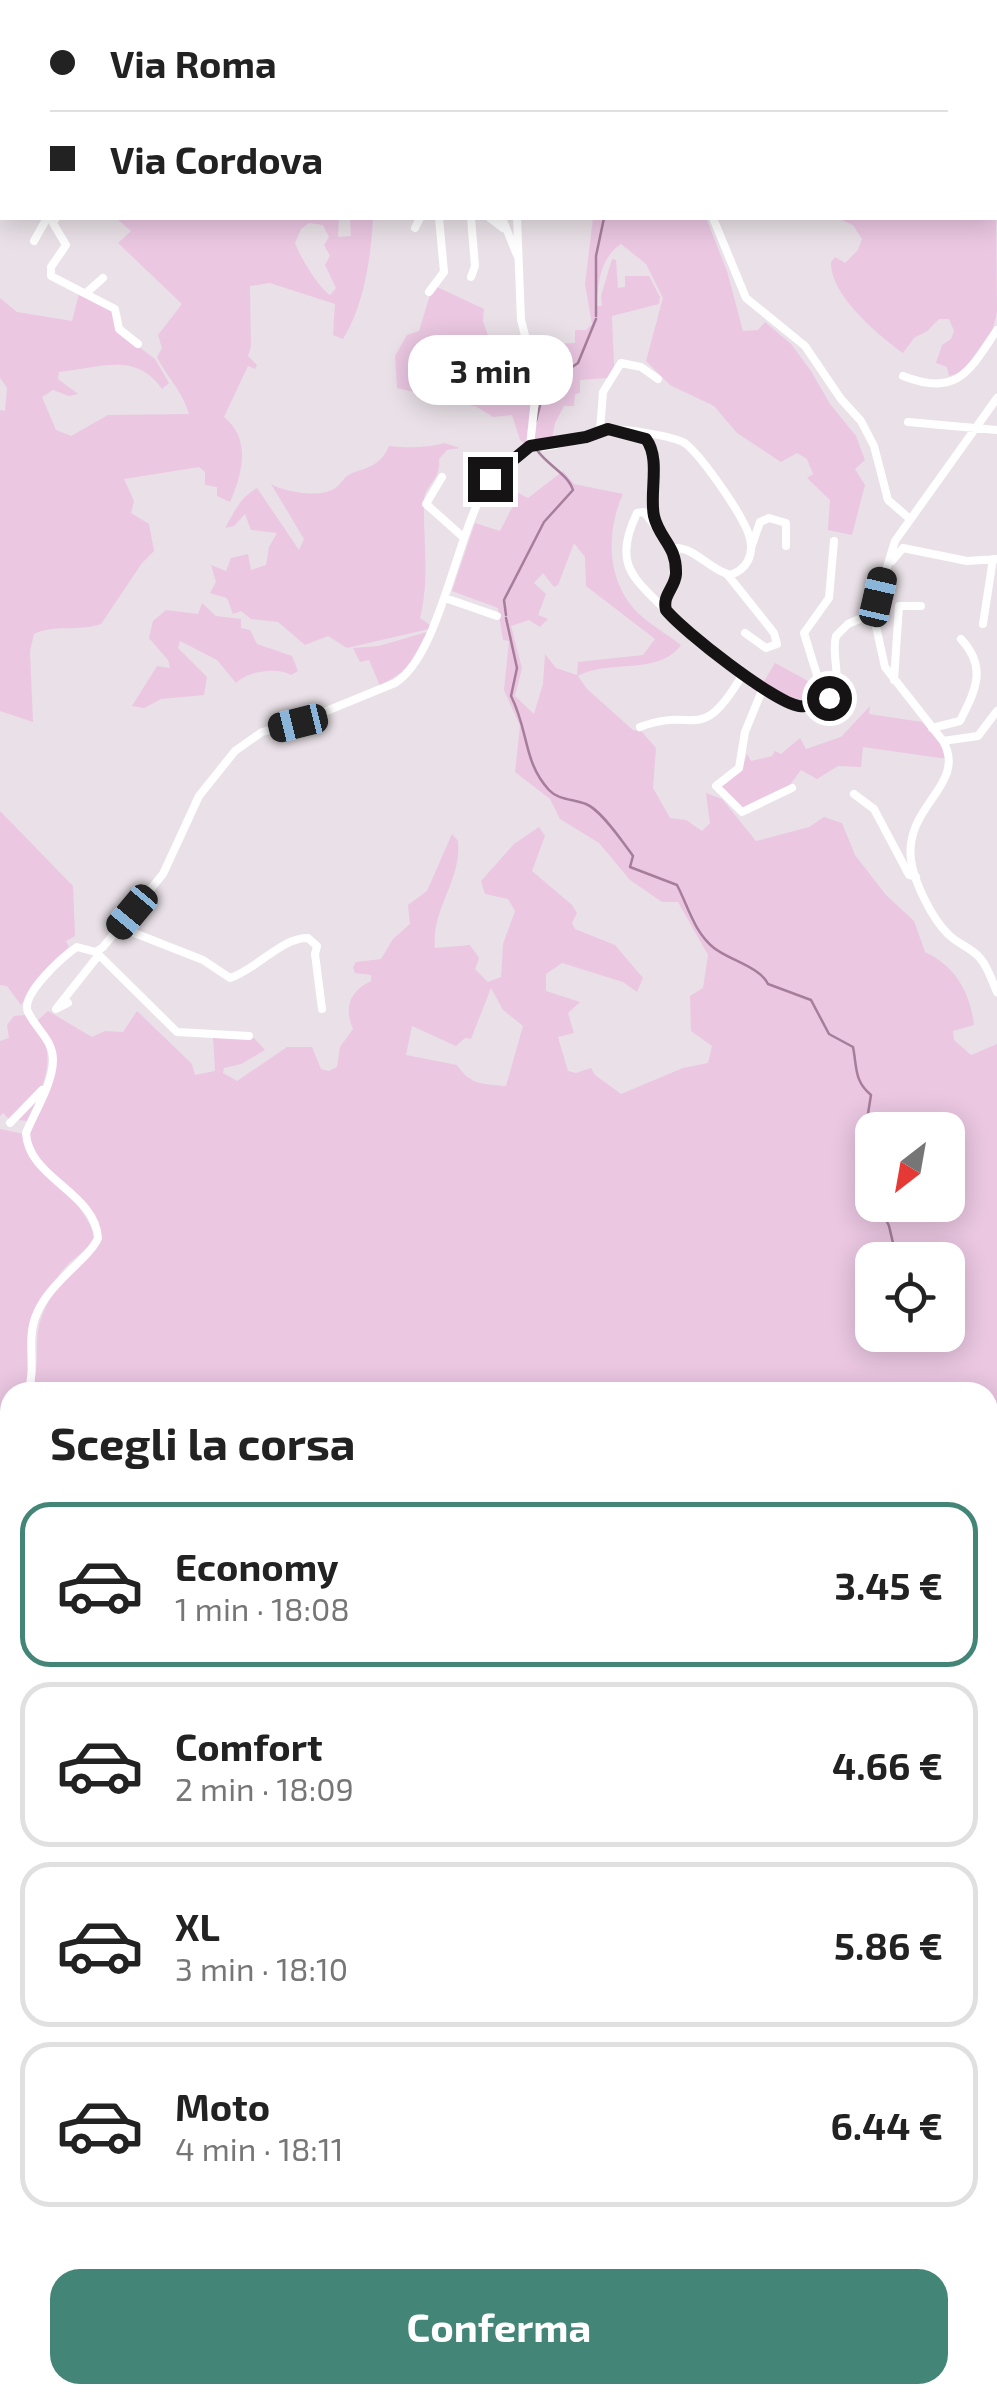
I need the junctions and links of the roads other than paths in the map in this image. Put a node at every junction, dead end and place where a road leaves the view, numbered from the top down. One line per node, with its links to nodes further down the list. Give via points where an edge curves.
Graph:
1 (46, 220): 10 (street)
2 (54, 220): 15 (street, via 66,250 50,274)
3 (439, 220): 14 (street, via 444,272)
4 (471, 220): 12 (street)
5 (493, 220): 9 (street)
6 (503, 220): 9 (street)
7 (517, 220): 11 (street)
8 (714, 220): 27 (street, via 746,298 805,346 861,421 888,500)
9 (506, 230): 11 (street)
10 (34, 241)
11 (519, 259): 25 (street, via 521,320 537,380)
12 (471, 277)
13 (103, 278): 15 (street)
14 (429, 292)
15 (86, 293): 17 (street, via 115,309 119,330)
16 (997, 330): 18 (street, via 970,374 938,384)
17 (138, 344)
18 (904, 376)
19 (658, 380): 23 (street, via 621,363 603,392)
20 (997, 398): 22 (street)
21 (908, 422): 22 (street)
22 (978, 427): 24 (street); 27 (street)
23 (604, 430): 25 (street); 28 (street, via 646,439); 32 (street, via 685,444 746,528)
24 (997, 430)
25 (530, 446): 29 (street, via 490,479)
26 (442, 477): 29 (street, via 426,504)
27 (910, 519): 36 (street, via 889,554)
28 (654, 521): 33 (street); 38 (street, via 636,513 626,566)
29 (463, 537): 37 (street)
30 (834, 540): 48 (street, via 829,598 804,633)
31 (786, 546): 32 (street, via 786,523 770,518 760,522)
32 (751, 548): 35 (street, via 743,569)
33 (674, 550): 35 (street, via 684,548); 38 (street, via 676,577)
34 (995, 559): 36 (street, via 966,561 903,548 893,556); 42 (street)
35 (727, 574): 43 (street, via 778,642 761,645)
36 (878, 597): 40 (street)
37 (448, 599): 41 (street); 56 (street, via 398,682 262,732 235,751 199,796 164,874)
38 (664, 604): 45 (street)
39 (918, 608): 46 (street, via 899,606)
40 (874, 613): 46 (street, via 878,651); 48 (street, via 836,636 835,688)
41 (496, 616)
42 (983, 624)
43 (746, 633)
44 (961, 639): 51 (street, via 972,651 978,686 960,721)
45 (744, 674): 47 (street); 50 (street, via 723,706 701,723)
46 (894, 680): 51 (street)
47 (763, 688): 48 (street, via 799,706); 53 (street, via 739,768 716,786 742,812)
48 (825, 702)
49 (997, 711): 52 (street, via 978,736)
50 (640, 728)
51 (932, 728): 52 (street)
52 (943, 741): 55 (street, via 950,756 947,774 912,826)
53 (792, 788)
54 (854, 794): 55 (street, via 874,809 909,876)
55 (916, 877): 58 (street, via 938,922 977,954)
56 (120, 928): 57 (street); 60 (street, via 230,978 294,939 308,938 317,946)
57 (97, 954): 59 (street, via 56,1009); 61 (street, via 177,1032); 62 (street, via 77,947 66,954 26,1005 50,1043)
58 (997, 992)
59 (68, 1003)
60 (322, 1009)
61 (249, 1036)
62 (45, 1086): 63 (street); 64 (street, via 26,1141 98,1230 94,1248 62,1275 36,1314)
63 (10, 1123)
64 (31, 1382)

